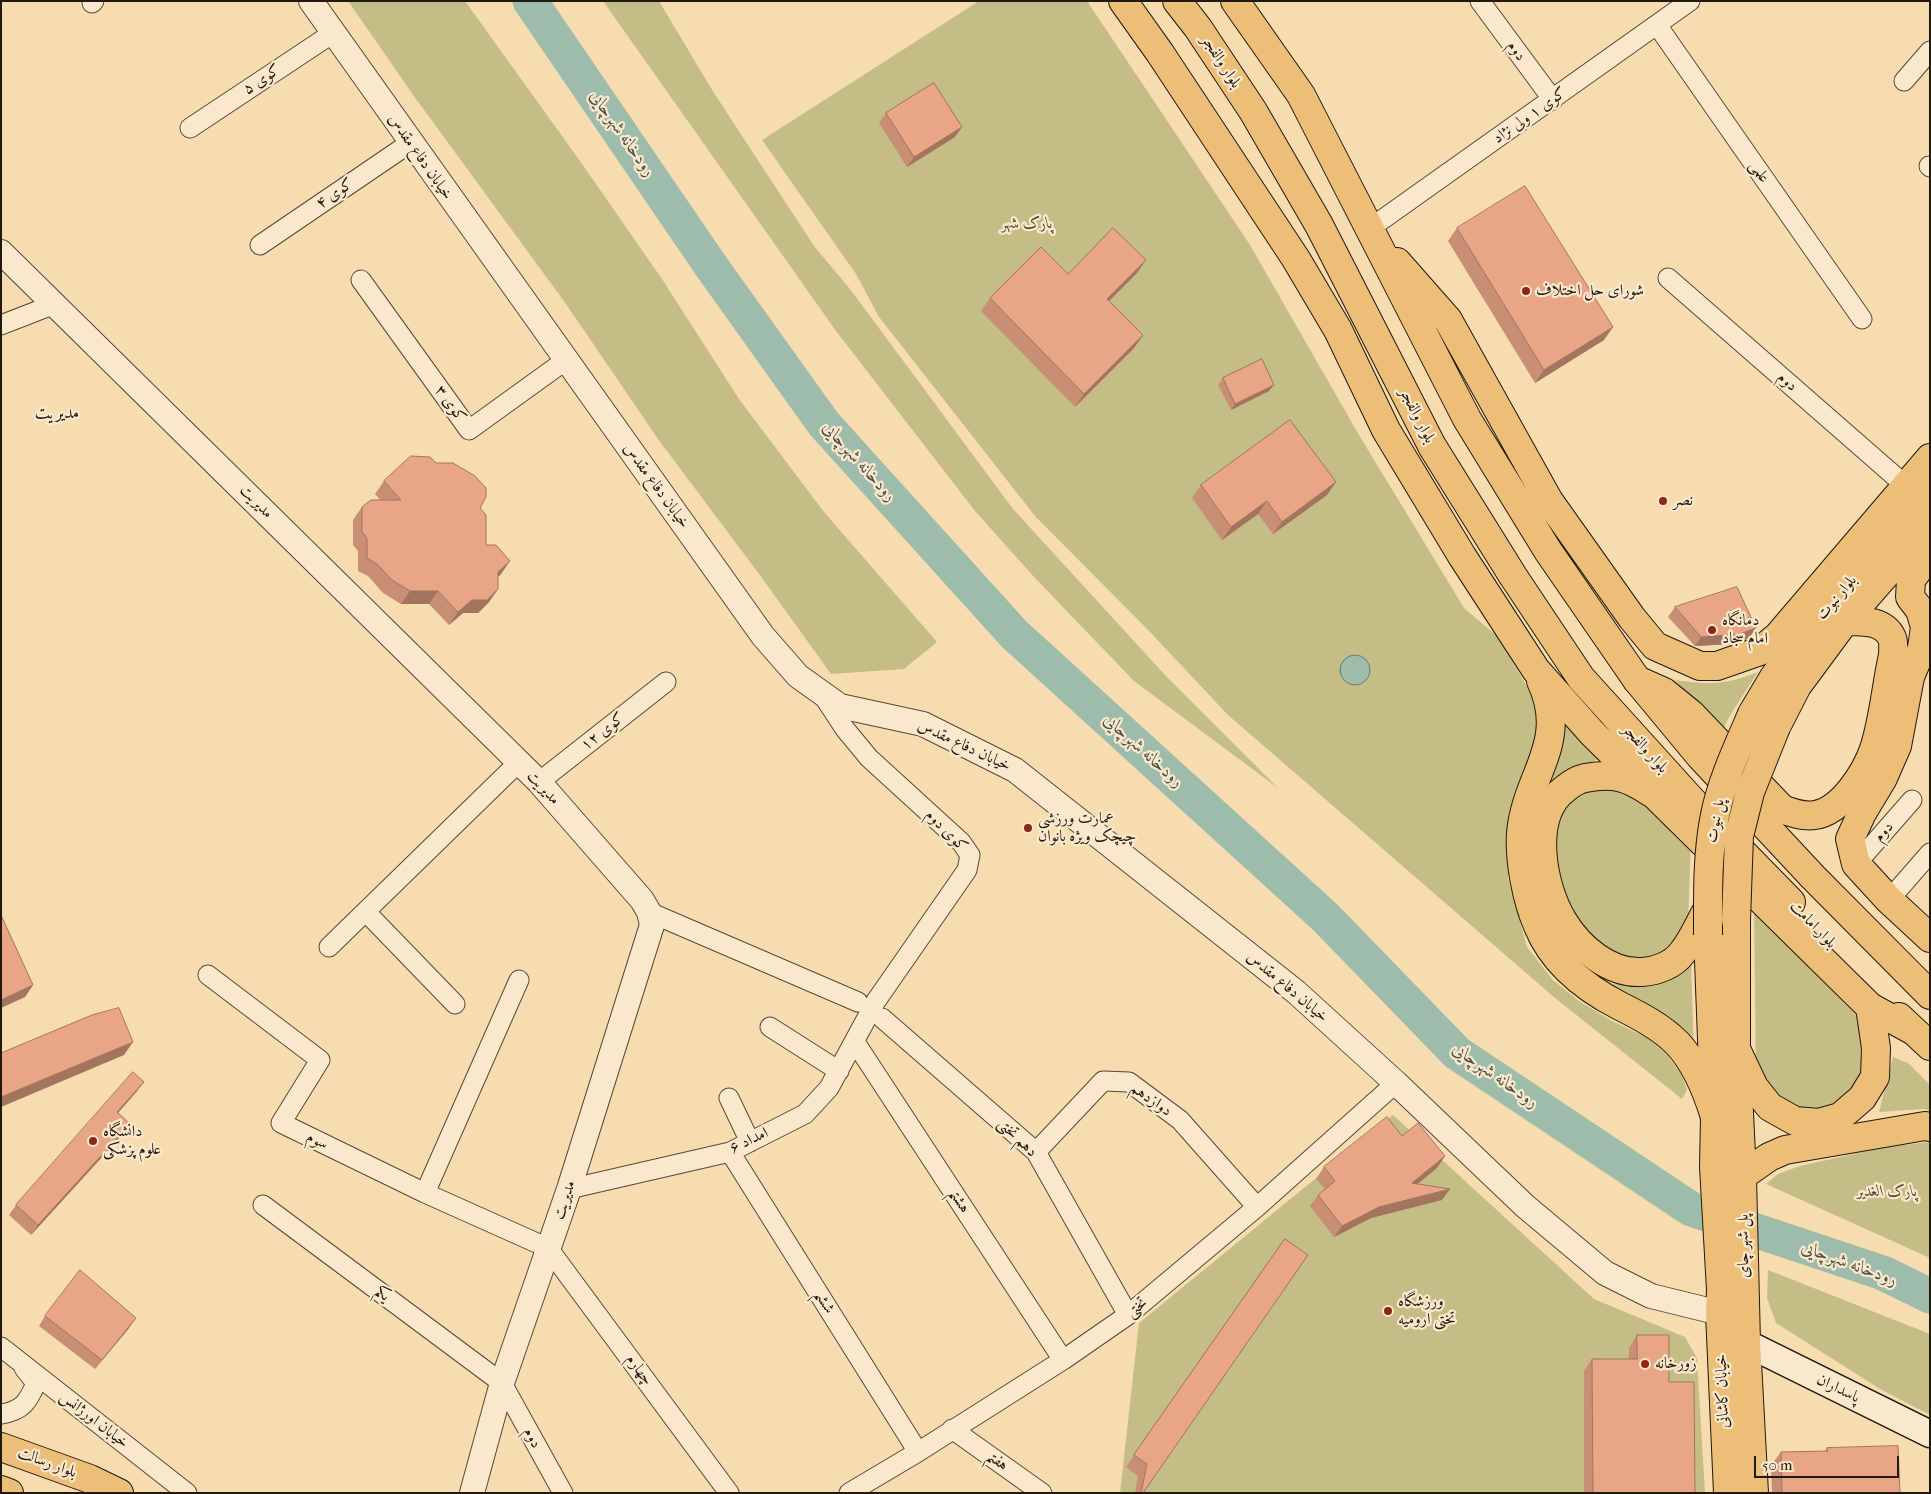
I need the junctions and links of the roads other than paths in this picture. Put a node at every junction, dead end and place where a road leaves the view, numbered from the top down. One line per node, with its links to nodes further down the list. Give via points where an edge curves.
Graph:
1 (311, 1): 8 (street, خیابان دفاع مقدس)
2 (1123, 1): 29 (main road, via 1296,259 1338,330 1386,430)
3 (1177, 1): 39 (main road, بلوار والفجر, via 1253,111 1319,225 1432,446 1513,576 1581,678)
4 (1235, 1): 14 (main road, via 1301,96)
5 (1690, 1): 7 (street, کوی ۱ ولی نژاد)
6 (1488, 4): 11 (street, دوم)
7 (1657, 25): 11 (street, کوی ۱ ولی نژاد); 20 (street, علمی)
8 (333, 33): 12 (street, کوی ۵); 13 (street, خیابان دفاع مقدس)
9 (1930, 51): 10 (street)
10 (1904, 81)
11 (1553, 100): 14 (street, کوی ۱ ولی نژاد)
12 (190, 128)
13 (410, 143): 15 (street, کوی ۴); 22 (street, خیابان دفاع مقدس)
14 (1369, 230): 24 (main road, via 1448,320 1549,501 1632,618 1655,646 1676,657 1700,666 1717,666 1760,651 1778,636); 30 (main road, via 1467,419 1548,551)
15 (260, 245)
16 (1, 252): 19 (street, مدیریت)
17 (1668, 278): 24 (street, دوم)
18 (361, 280): 22 (street, کوی ۳, via 469,430)
19 (55, 304): 21 (street); 35 (street, مدیریت)
20 (1862, 319)
21 (1, 324)
22 (566, 360): 32 (street, خیابان دفاع مقدس, via 763,636 798,676)
23 (1930, 458): 24 (main road)
24 (1918, 487): 33 (main road, بلوار نبوت, via 1774,677)
25 (1930, 524): 27 (main road, بلوار نبوت)
26 (1930, 553): 28 (main road, via 1911,580 1910,588 1910,597 1920,610)
27 (1845, 621): 30 (main road, via 1865,621 1882,626 1892,638 1893,654 1874,750 1848,794 1826,812 1798,815 1782,809 1691,714 1664,692); 34 (main road, بلوار نبوت, via 1797,686)
28 (1927, 628): 41 (main road, via 1905,694 1896,746 1883,778 1850,839)
29 (1536, 670): 37 (main road, via 1592,733); 61 (main road, via 1547,694 1552,722 1545,758 1528,800 1521,833 1526,887 1538,926 1552,953 1570,973 1608,1000 1656,1026 1677,1043 1706,1090)
30 (1638, 680): 50 (main road, بلوار امامت, via 1700,756)
31 (666, 682): 36 (street, کوی ۱۲)
32 (820, 692): 53 (street, کوی دوم, via 869,758 961,842 970,855 967,870); 59 (street, خیابان دفاع مقدس, via 840,706 922,724 1015,770 1296,992)
33 (1752, 714): 45 (main road, پل نبوت, bridge, via 1725,780 1715,816)
34 (1776, 727): 57 (main road, پل نبوت, bridge, via 1750,792 1739,836)
35 (519, 762): 36 (street, مدیریت); 43 (street)
36 (539, 782): 44 (street, مدیریت)
37 (1656, 796): 45 (main road, via 1623,777 1600,776 1578,780 1558,794 1545,814 1542,836 1554,905 1563,922 1591,953 1622,971 1654,971 1670,964); 52 (main road)
38 (1912, 800): 41 (street, دوم)
39 (1696, 805): 55 (main road, بلوار امامت)
40 (1930, 852): 42 (street)
41 (1856, 864): 42 (main road)
42 (1889, 900): 46 (main road)
43 (366, 912): 47 (street); 51 (street)
44 (649, 912): 53 (street, دهم تختی); 67 (street, مدیریت, via 652,925)
45 (1708, 922): 61 (main road, پل نبوت)
46 (1930, 938)
47 (329, 948)
48 (208, 975): 68 (street, سوم, via 320,1060 281,1123)
49 (519, 980): 68 (street)
50 (1930, 995)
51 (455, 1004)
52 (1870, 1007): 55 (main road); 57 (main road, via 1876,1048 1874,1076 1862,1098 1840,1116 1826,1121 1795,1121 1770,1106 1754,1087)
53 (871, 1010): 56 (street, امداد ۶); 65 (street, دهم تختی)
54 (770, 1027): 58 (street)
55 (1921, 1038)
56 (855, 1042): 58 (street, امداد ۶); 76 (street, هشتم)
57 (1736, 1049): 66 (main road, پل شهر چای)
58 (839, 1070): 63 (street, امداد ۶, via 829,1088 805,1114)
59 (1396, 1083): 70 (street, تختی); 72 (street, خیابان دفاع مقدس, via 1525,1206 1605,1273 1651,1296)
60 (728, 1098): 63 (street)
61 (1715, 1117): 72 (main road, پل شهر چای, via 1714,1167)
62 (1930, 1127): 66 (main road, via 1784,1150)
63 (750, 1142): 64 (street, امداد ۶)
64 (730, 1152): 67 (street, امداد ۶); 83 (street, ششم)
65 (1036, 1152): 70 (street, دوازدهم, via 1104,1081 1129,1082 1180,1120); 73 (street, دهم تختی)
66 (1742, 1176): 72 (main road, پل شهر چای)
67 (568, 1189): 71 (street, مدیریت)
68 (425, 1193): 71 (street, سوم)
69 (263, 1205): 78 (street, یکم)
70 (1257, 1207): 73 (street, تختی)
71 (548, 1248): 78 (street, مدیریت); 91 (street, چهارم)
72 (1729, 1306): 74 (main road, خیابان کاشانی); 93 (main road, خیابان کاشانی)
73 (1128, 1315): 76 (street, تختی)
74 (1746, 1343): 81 (main road, پاسداران); 94 (main road, خیابان کاشانی)
75 (1, 1347): 77 (street, خیابان اورژانس)
76 (1063, 1360): 80 (street, تختی)
77 (19, 1361): 79 (street, via 36,1383 29,1400 13,1412); 89 (street, خیابان اورژانس)
78 (502, 1383): 84 (street, مدیریت); 90 (street, دوم)
79 (1, 1414)
80 (952, 1430): 83 (street, تختی); 86 (street, هفتم)
81 (1930, 1434)
82 (1, 1447): 88 (main road, بلوار رسالت, via 90,1479)
83 (918, 1452): 92 (street, تختی)
84 (471, 1489)
85 (1, 1490): 87 (main road)
86 (1040, 1492)
87 (9, 1493)
88 (119, 1493)
89 (188, 1493)
90 (563, 1493)
91 (729, 1493)
92 (848, 1493)
93 (1728, 1493)
94 (1754, 1493)

